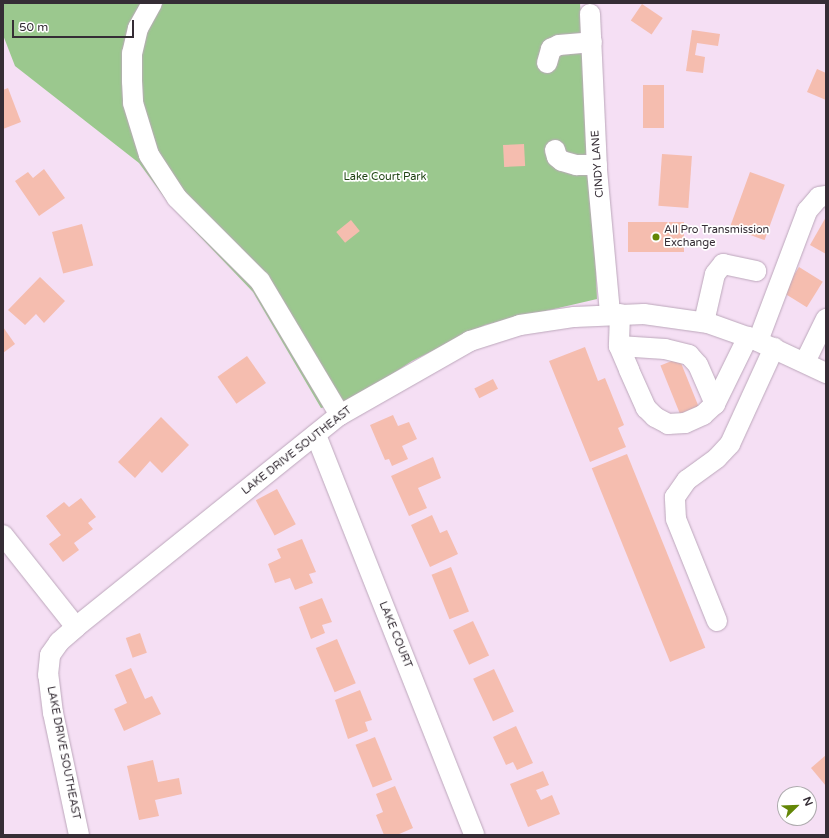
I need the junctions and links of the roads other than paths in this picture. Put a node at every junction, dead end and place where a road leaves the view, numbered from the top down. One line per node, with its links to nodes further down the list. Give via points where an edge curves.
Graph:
1 (152, 3): 17 (street, via 138,28 132,54 133,104 149,155 177,198 260,281)
2 (590, 14): 3 (street, CINDY LANE)
3 (592, 42): 4 (street, via 558,45 551,49); 6 (street, CINDY LANE)
4 (547, 63)
5 (555, 150): 6 (street, via 557,157 562,161 576,165)
6 (597, 165): 9 (street, CINDY LANE)
7 (826, 196): 12 (street, via 819,197 807,211)
8 (756, 271): 11 (street, via 733,264 723,264 715,274)
9 (615, 314): 11 (street, LAKE DRIVE SOUTHEAST, via 663,315); 13 (street, CINDY LANE); 17 (street, LAKE DRIVE SOUTHEAST, via 550,320 487,334 453,349)
10 (826, 319): 14 (street)
11 (704, 322): 12 (street, LAKE DRIVE SOUTHEAST)
12 (760, 342): 14 (street, LAKE DRIVE SOUTHEAST); 16 (street); 20 (street, via 730,444 717,458 686,480 675,497 676,519)
13 (619, 346): 16 (street, via 690,355 698,365); 16 (street, via 646,408 655,417 668,424 685,423 703,415)
14 (805, 362): 15 (street, LAKE DRIVE SOUTHEAST)
15 (826, 373)
16 (715, 404)
17 (340, 415): 18 (street, LAKE DRIVE SOUTHEAST)
18 (316, 435): 21 (street, LAKE DRIVE SOUTHEAST); 23 (street, LAKE COURT)
19 (3, 536): 21 (street)
20 (717, 621)
21 (76, 627): 22 (street, LAKE DRIVE SOUTHEAST, via 59,642 50,655 48,675 53,713)
22 (79, 835)
23 (474, 835)

